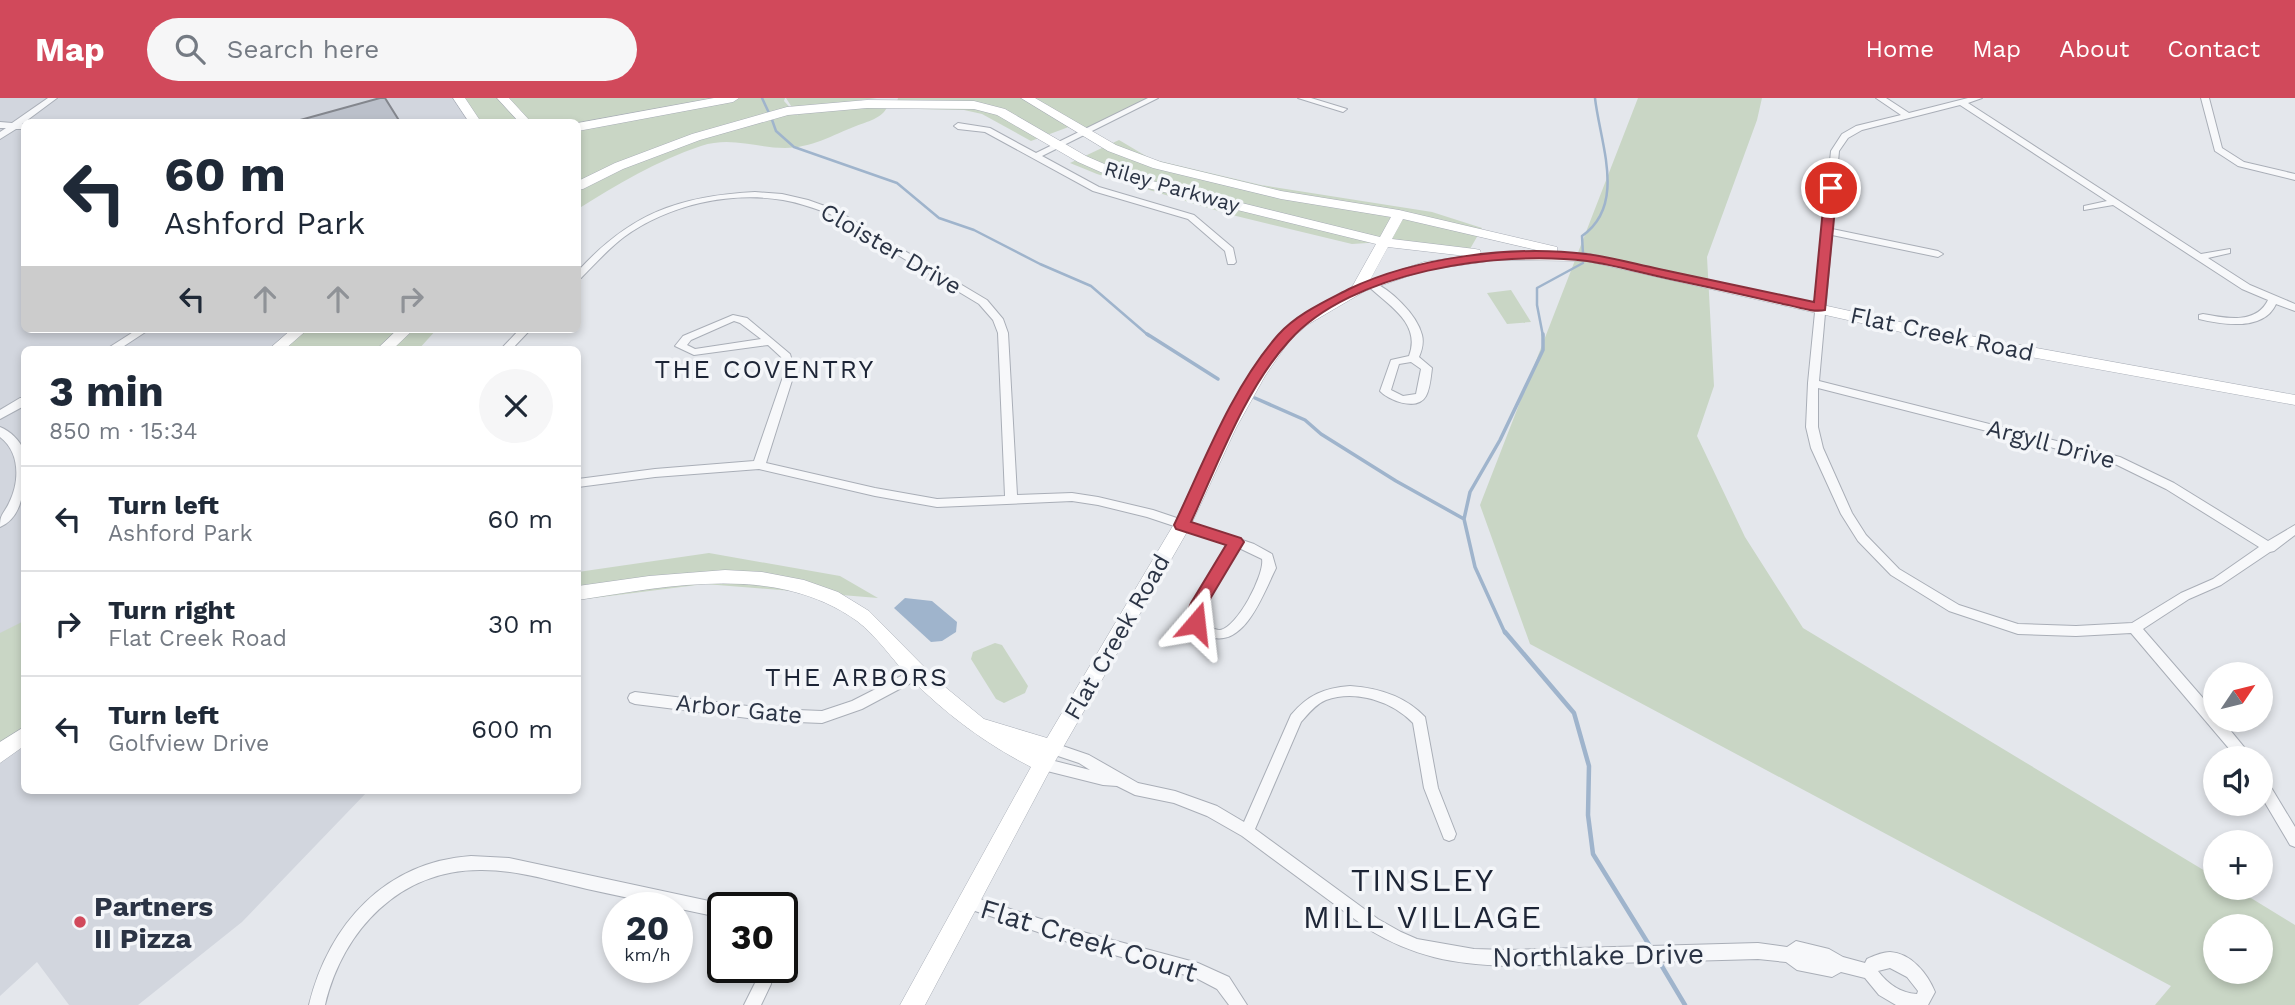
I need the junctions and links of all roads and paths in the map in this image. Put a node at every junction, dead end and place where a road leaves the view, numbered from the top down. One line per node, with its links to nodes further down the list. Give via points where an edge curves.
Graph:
1 (53, 98): 20 (street)
2 (459, 98): 15 (street)
3 (503, 98): 16 (street)
4 (733, 98): 17 (street)
5 (1027, 98): 22 (street, Riley Parkway)
6 (1154, 98): 22 (street)
7 (1302, 98): 13 (street)
8 (1880, 98): 14 (street)
9 (1978, 98): 12 (street)
10 (2205, 98): 25 (street, via 2218,149 2242,164)
11 (880, 101): 23 (street, Riley Parkway, via 988,108); 26 (street, Riley Parkway, via 761,117 660,150)
12 (1962, 103): 14 (street); 27 (street)
13 (1343, 109)
14 (1908, 116): 30 (street, via 1859,128 1838,145)
15 (473, 119)
16 (522, 119)
17 (581, 126)
18 (958, 126): 24 (street, via 987,130)
19 (21, 127): 20 (street)
20 (3, 130): 21 (street)
21 (21, 133)
22 (1086, 133): 23 (street); 29 (street, Riley Parkway, via 1127,156 1157,165 1281,195)
23 (1058, 146): 24 (street); 31 (street, Riley Parkway, via 1128,178)
24 (1036, 156): 37 (street, via 1096,189 1191,217 1230,250)
25 (2295, 177)
26 (581, 185)
27 (2114, 201): 28 (street); 36 (street)
28 (2087, 208)
29 (1399, 214): 31 (street); 35 (street, Riley Parkway)
30 (1827, 231): 33 (street); 41 (street)
31 (1383, 242): 34 (street, Riley Parkway); 39 (street)
32 (2227, 251): 36 (street)
33 (1938, 254)
34 (1497, 256): 35 (street, Flat Creek Road); 39 (street, Flat Creek Road, via 1424,267)
35 (1586, 257): 41 (street, Flat Creek Road)
36 (2200, 257): 40 (street)
37 (1231, 262)
38 (581, 273): 63 (street, Cloister Drive, via 623,233 678,207 724,197 768,195 809,202 833,212 983,302 998,319 1005,345)
39 (1364, 286): 53 (street, via 1409,319 1418,341); 65 (street, Flat Creek Road, via 1302,321 1268,359 1228,428)
40 (2273, 300): 42 (street); 43 (street, via 2262,316 2242,321)
41 (1820, 307): 54 (street); 55 (street, Flat Creek Road, via 1932,334)
42 (2295, 308)
43 (2203, 317)
44 (138, 333): 49 (street)
45 (296, 333): 50 (street)
46 (402, 333): 51 (street)
47 (522, 333): 52 (street)
48 (770, 341): 48 (street, via 743,320 733,318 687,338 680,346 694,352); 60 (street, via 786,356 790,371)
49 (117, 346)
50 (280, 346)
51 (388, 346)
52 (509, 346)
53 (1413, 358)
54 (1813, 383): 68 (street, Argyll Drive, via 2116,460 2170,486); 70 (street, via 1814,436 1835,492 1862,538 1895,572 1954,608 2018,629)
55 (2295, 400)
56 (21, 403): 57 (street)
57 (0, 415)
58 (0, 431): 59 (street)
59 (21, 455)
60 (759, 465): 61 (street); 63 (street, via 937,503)
61 (581, 483)
62 (21, 489): 64 (street)
63 (1011, 498): 65 (street, via 1098,500)
64 (0, 523)
65 (1182, 525): 67 (street); 76 (street, Flat Creek Road)
66 (2295, 529): 68 (street)
67 (1236, 542): 67 (street, via 1195,613 1196,623 1209,633 1227,634 1237,626 1270,568 1268,557)
68 (2270, 548): 70 (street)
69 (581, 593): 71 (street, Northlake Drive, via 709,577 807,587 863,616)
70 (2134, 628): 74 (street)
71 (917, 673): 72 (street, Arbor Gate, via 857,705 822,717); 76 (street, Northlake Drive, via 953,708 999,740)
72 (635, 698)
73 (21, 737): 75 (street)
74 (2236, 746)
75 (0, 754)
76 (1049, 756): 78 (street, Northlake Drive, via 1103,779 1194,803); 81 (street, Flat Creek Road)
77 (2273, 803): 80 (street)
78 (1247, 831): 79 (street, via 1296,719 1324,695 1353,693 1388,699 1420,721 1431,788); 83 (street, Northlake Drive, via 1373,924 1416,946 1474,957 1758,951 1790,955 1797,962 1832,969)
79 (1449, 834)
80 (2295, 840)
81 (968, 902): 88 (street, Flat Creek Road); 89 (street, Flat Creek Court, via 1068,936 1198,971 1223,983)
82 (707, 908): 86 (street, via 509,865 480,862 444,867 407,882 364,914 331,957)
83 (1839, 964): 84 (street, Northlake Drive)
84 (1870, 972)
85 (762, 983): 87 (street)
86 (317, 1005)
87 (752, 1005)
88 (912, 1005)
89 (1239, 1005)

